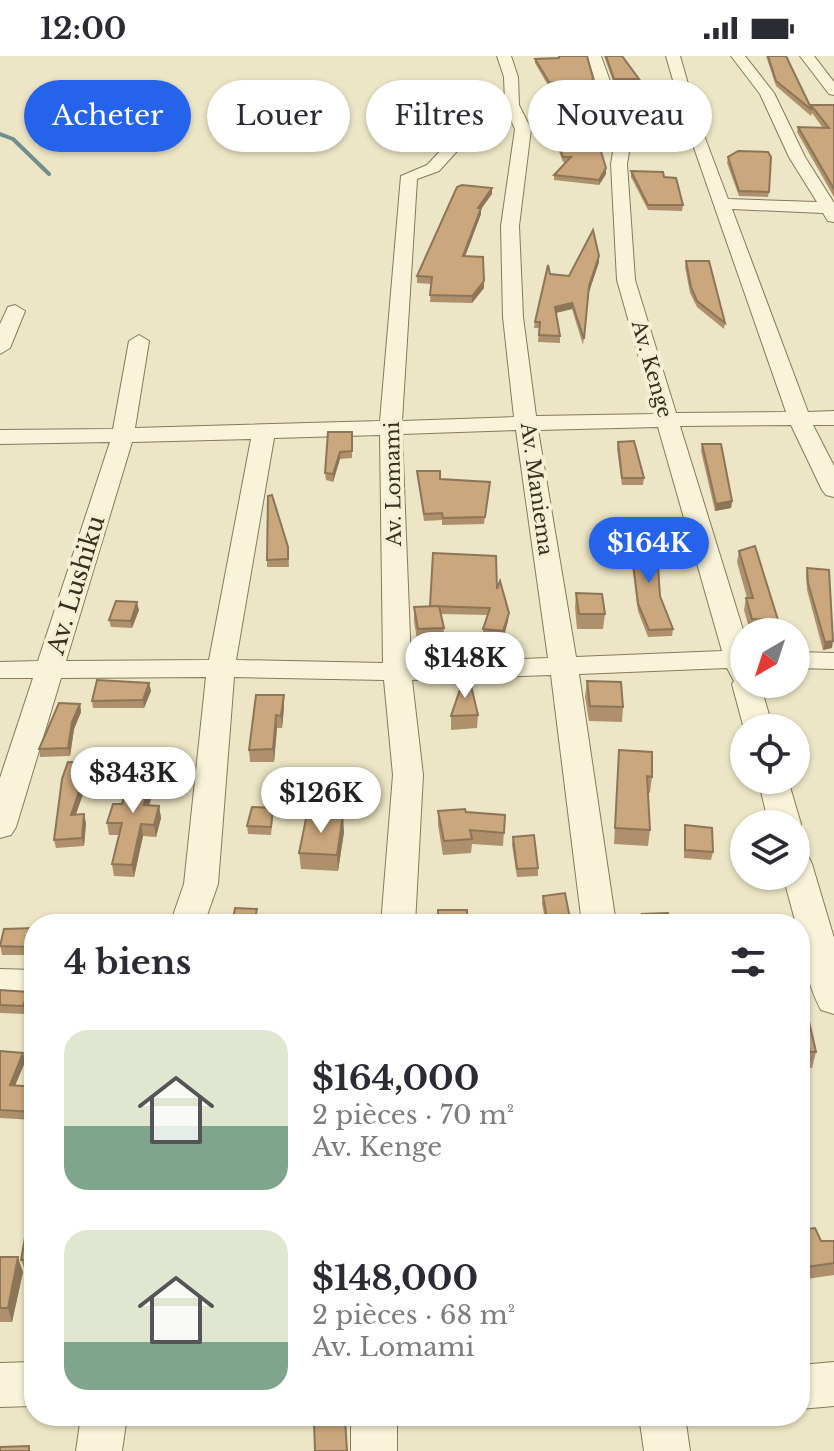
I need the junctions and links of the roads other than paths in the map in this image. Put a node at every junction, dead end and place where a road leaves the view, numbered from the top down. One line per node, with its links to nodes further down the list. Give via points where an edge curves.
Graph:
1 (504, 56): 6 (street, Av. Maniema)
2 (594, 56): 17 (street, Av. Kenge, via 623,140 619,164 626,280)
3 (673, 56): 10 (street)
4 (738, 56): 11 (street, via 767,93 797,157)
5 (807, 56): 7 (street)
6 (511, 80)
7 (834, 91)
8 (512, 105): 18 (street, Av. Maniema, via 523,129 510,226 513,317)
9 (448, 152): 19 (street, Av. Lomami, via 433,168 409,176)
10 (723, 204): 11 (street); 15 (street)
11 (832, 211)
12 (15, 311): 14 (street)
13 (139, 341): 21 (street, Av. Lushiku)
14 (0, 348)
15 (799, 418): 16 (street); 17 (street); 23 (street)
16 (834, 418)
17 (666, 419): 18 (street); 24 (street, Av. Kenge)
18 (529, 425): 19 (street); 28 (street, Av. Maniema)
19 (391, 427): 20 (street); 32 (street, Av. Lomami)
20 (264, 431): 21 (street); 27 (street)
21 (123, 436): 22 (street); 31 (street, Av. Lushiku)
22 (0, 437)
23 (834, 490)
24 (730, 628)
25 (810, 660): 26 (street)
26 (834, 661)
27 (221, 668): 31 (street); 32 (street); 35 (street, via 201,884)
28 (564, 668): 30 (street); 32 (street); 37 (street, Av. Maniema)
29 (0, 670): 31 (street)
30 (730, 670)
31 (49, 671): 33 (street, Av. Lushiku)
32 (397, 672): 36 (street, Av. Lomami, via 408,775)
33 (0, 827)
34 (802, 890): 38 (street)
35 (190, 914)
36 (399, 914)
37 (598, 914)
38 (808, 914)
39 (810, 922): 40 (street)
40 (824, 979)
41 (0, 982): 42 (street)
42 (24, 983)
43 (24, 1384): 45 (street)
44 (834, 1384): 46 (street)
45 (0, 1385)
46 (810, 1386)
47 (103, 1426): 50 (street)
48 (374, 1426): 51 (street)
49 (663, 1426): 52 (street)
50 (99, 1451)
51 (374, 1451)
52 (667, 1451)

